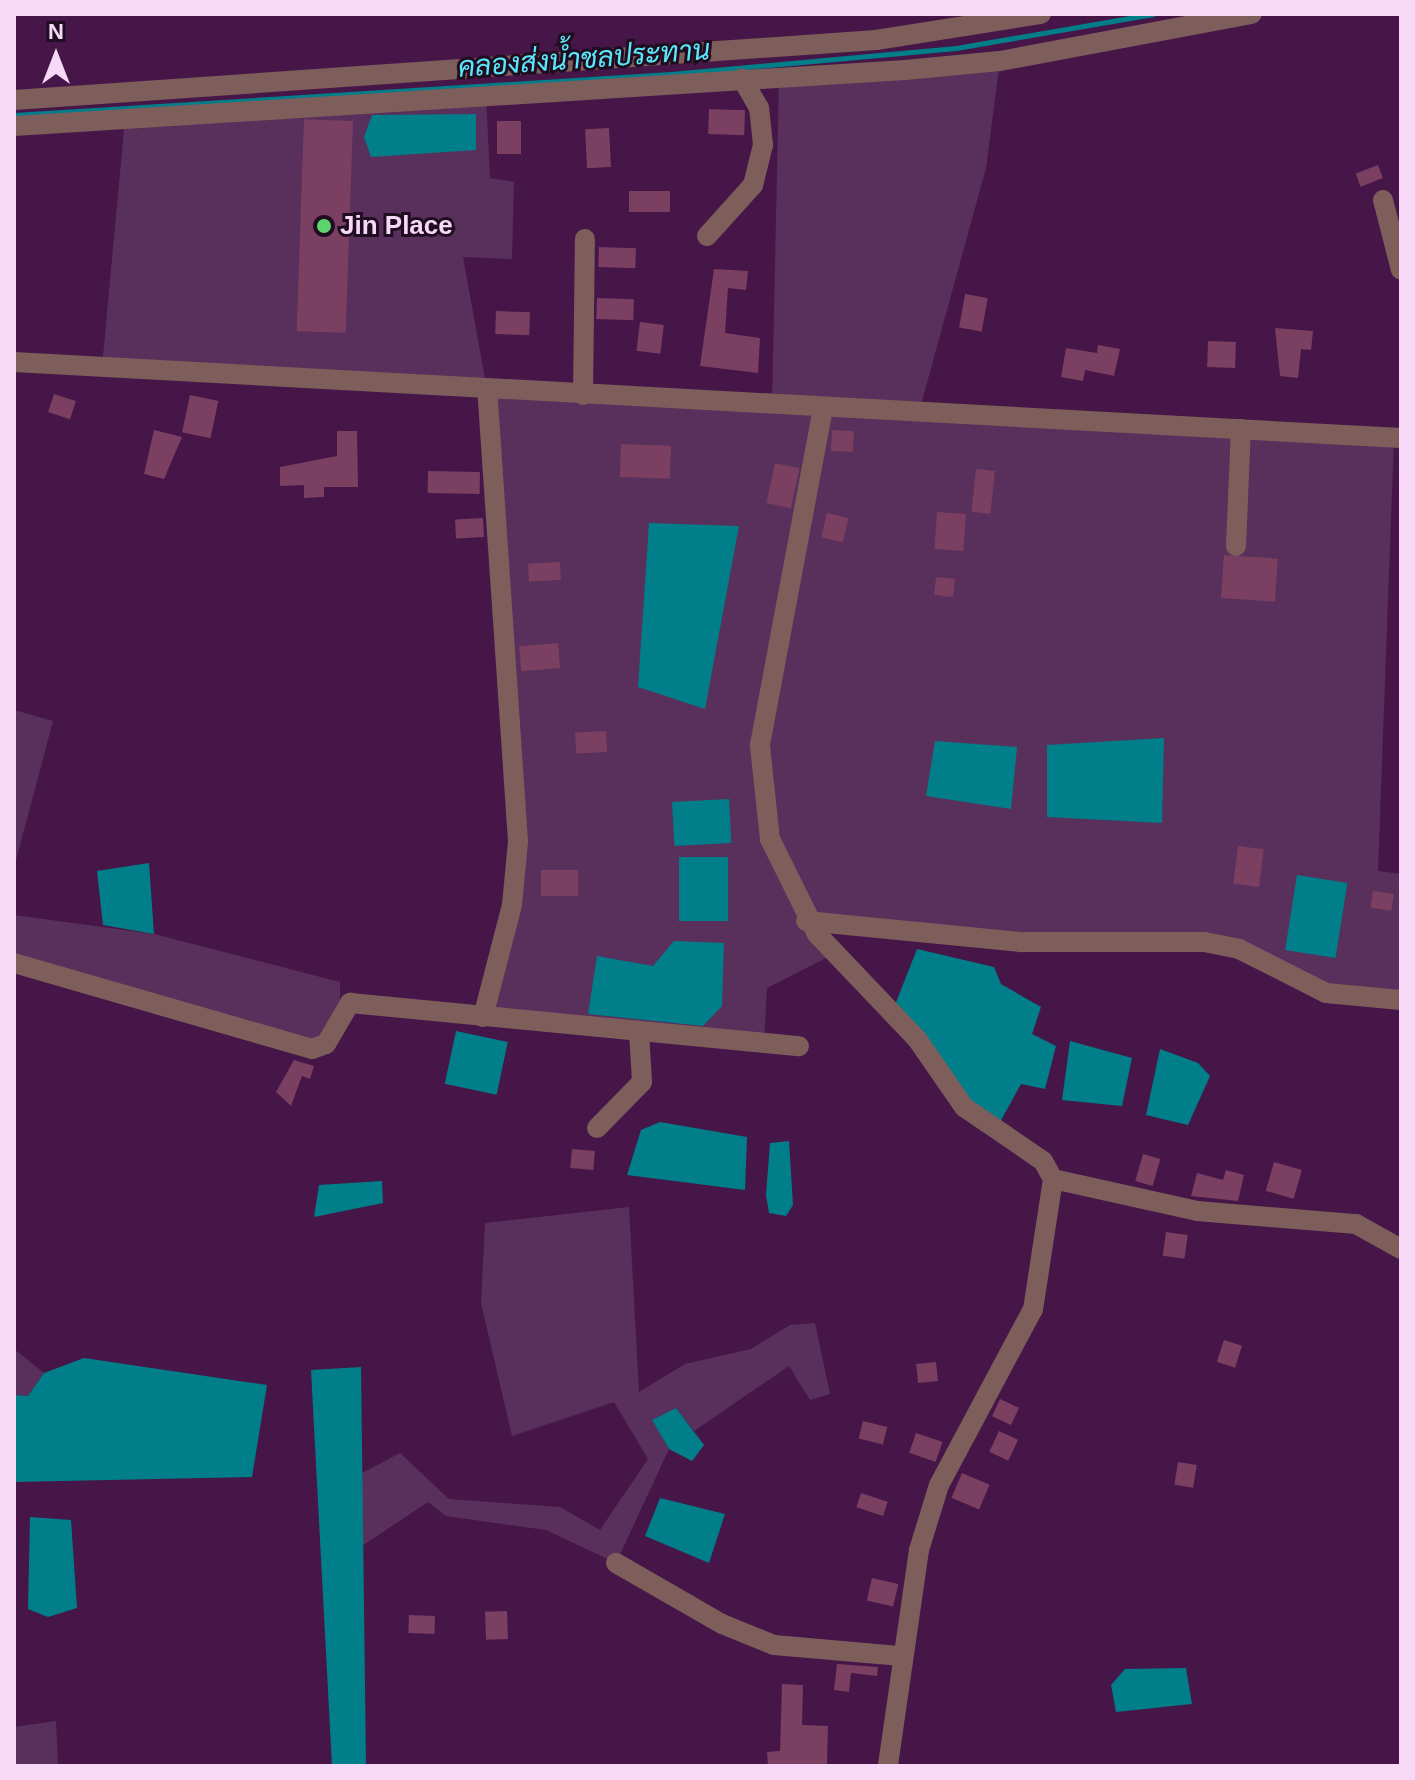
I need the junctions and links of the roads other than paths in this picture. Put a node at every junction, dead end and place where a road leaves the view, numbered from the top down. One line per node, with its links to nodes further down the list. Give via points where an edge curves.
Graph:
1 (1041, 14): 4 (street, via 876,40)
2 (1252, 14): 3 (street, via 1000,61)
3 (742, 79): 5 (street); 7 (street, via 759,108 763,145 753,185)
4 (14, 100)
5 (14, 126)
6 (1383, 200): 9 (street)
7 (707, 236)
8 (585, 239): 12 (street)
9 (1401, 270)
10 (14, 362): 11 (street)
11 (487, 390): 12 (street); 20 (street, via 518,841 512,905)
12 (583, 395): 13 (street)
13 (823, 408): 14 (street); 17 (street, via 760,746 770,839)
14 (1241, 429): 15 (street); 16 (street)
15 (1399, 432)
16 (1236, 546)
17 (806, 921): 19 (street, via 1022,942 1204,942 1239,949 1326,993); 24 (street, via 917,1039 964,1107 1043,1161)
18 (14, 963): 20 (street, via 312,1049 326,1044 350,1003)
19 (1401, 1000)
20 (483, 1017): 21 (street)
21 (639, 1031): 22 (street); 23 (street, via 642,1082)
22 (799, 1046)
23 (597, 1128)
24 (1053, 1179): 25 (street, via 1197,1211 1356,1224); 27 (street, via 1033,1309 939,1485)
25 (1401, 1249)
26 (616, 1563): 27 (street, via 722,1624 774,1645)
27 (899, 1656): 28 (street)
28 (888, 1766)

